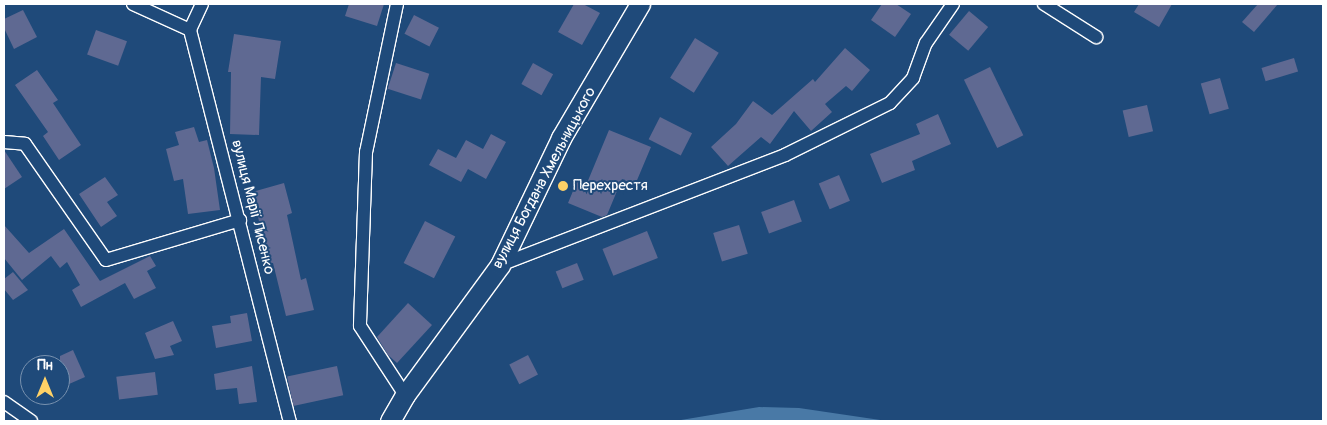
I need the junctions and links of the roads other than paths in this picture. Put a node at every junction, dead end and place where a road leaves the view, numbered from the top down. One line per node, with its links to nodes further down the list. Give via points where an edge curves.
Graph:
1 (133, 4): 7 (street)
2 (202, 4): 7 (street)
3 (396, 4): 12 (street, via 366,152 360,326)
4 (640, 4): 11 (street, вулиця Богдана Хмельницького, via 562,138)
5 (953, 4): 11 (street, via 926,43 913,78 890,103 785,155)
6 (1044, 4): 8 (street)
7 (190, 30): 10 (street, вулиця Марії Лисенко)
8 (1096, 37)
9 (4, 142): 10 (street, via 25,144 106,260)
10 (240, 220): 15 (street, вулиця Марії Лисенко)
11 (500, 265): 12 (street, вулиця Богдана Хмельницького)
12 (405, 395): 16 (street, вулиця Богдана Хмельницького)
13 (4, 402): 14 (street)
14 (30, 421)
15 (290, 421)
16 (390, 421)

